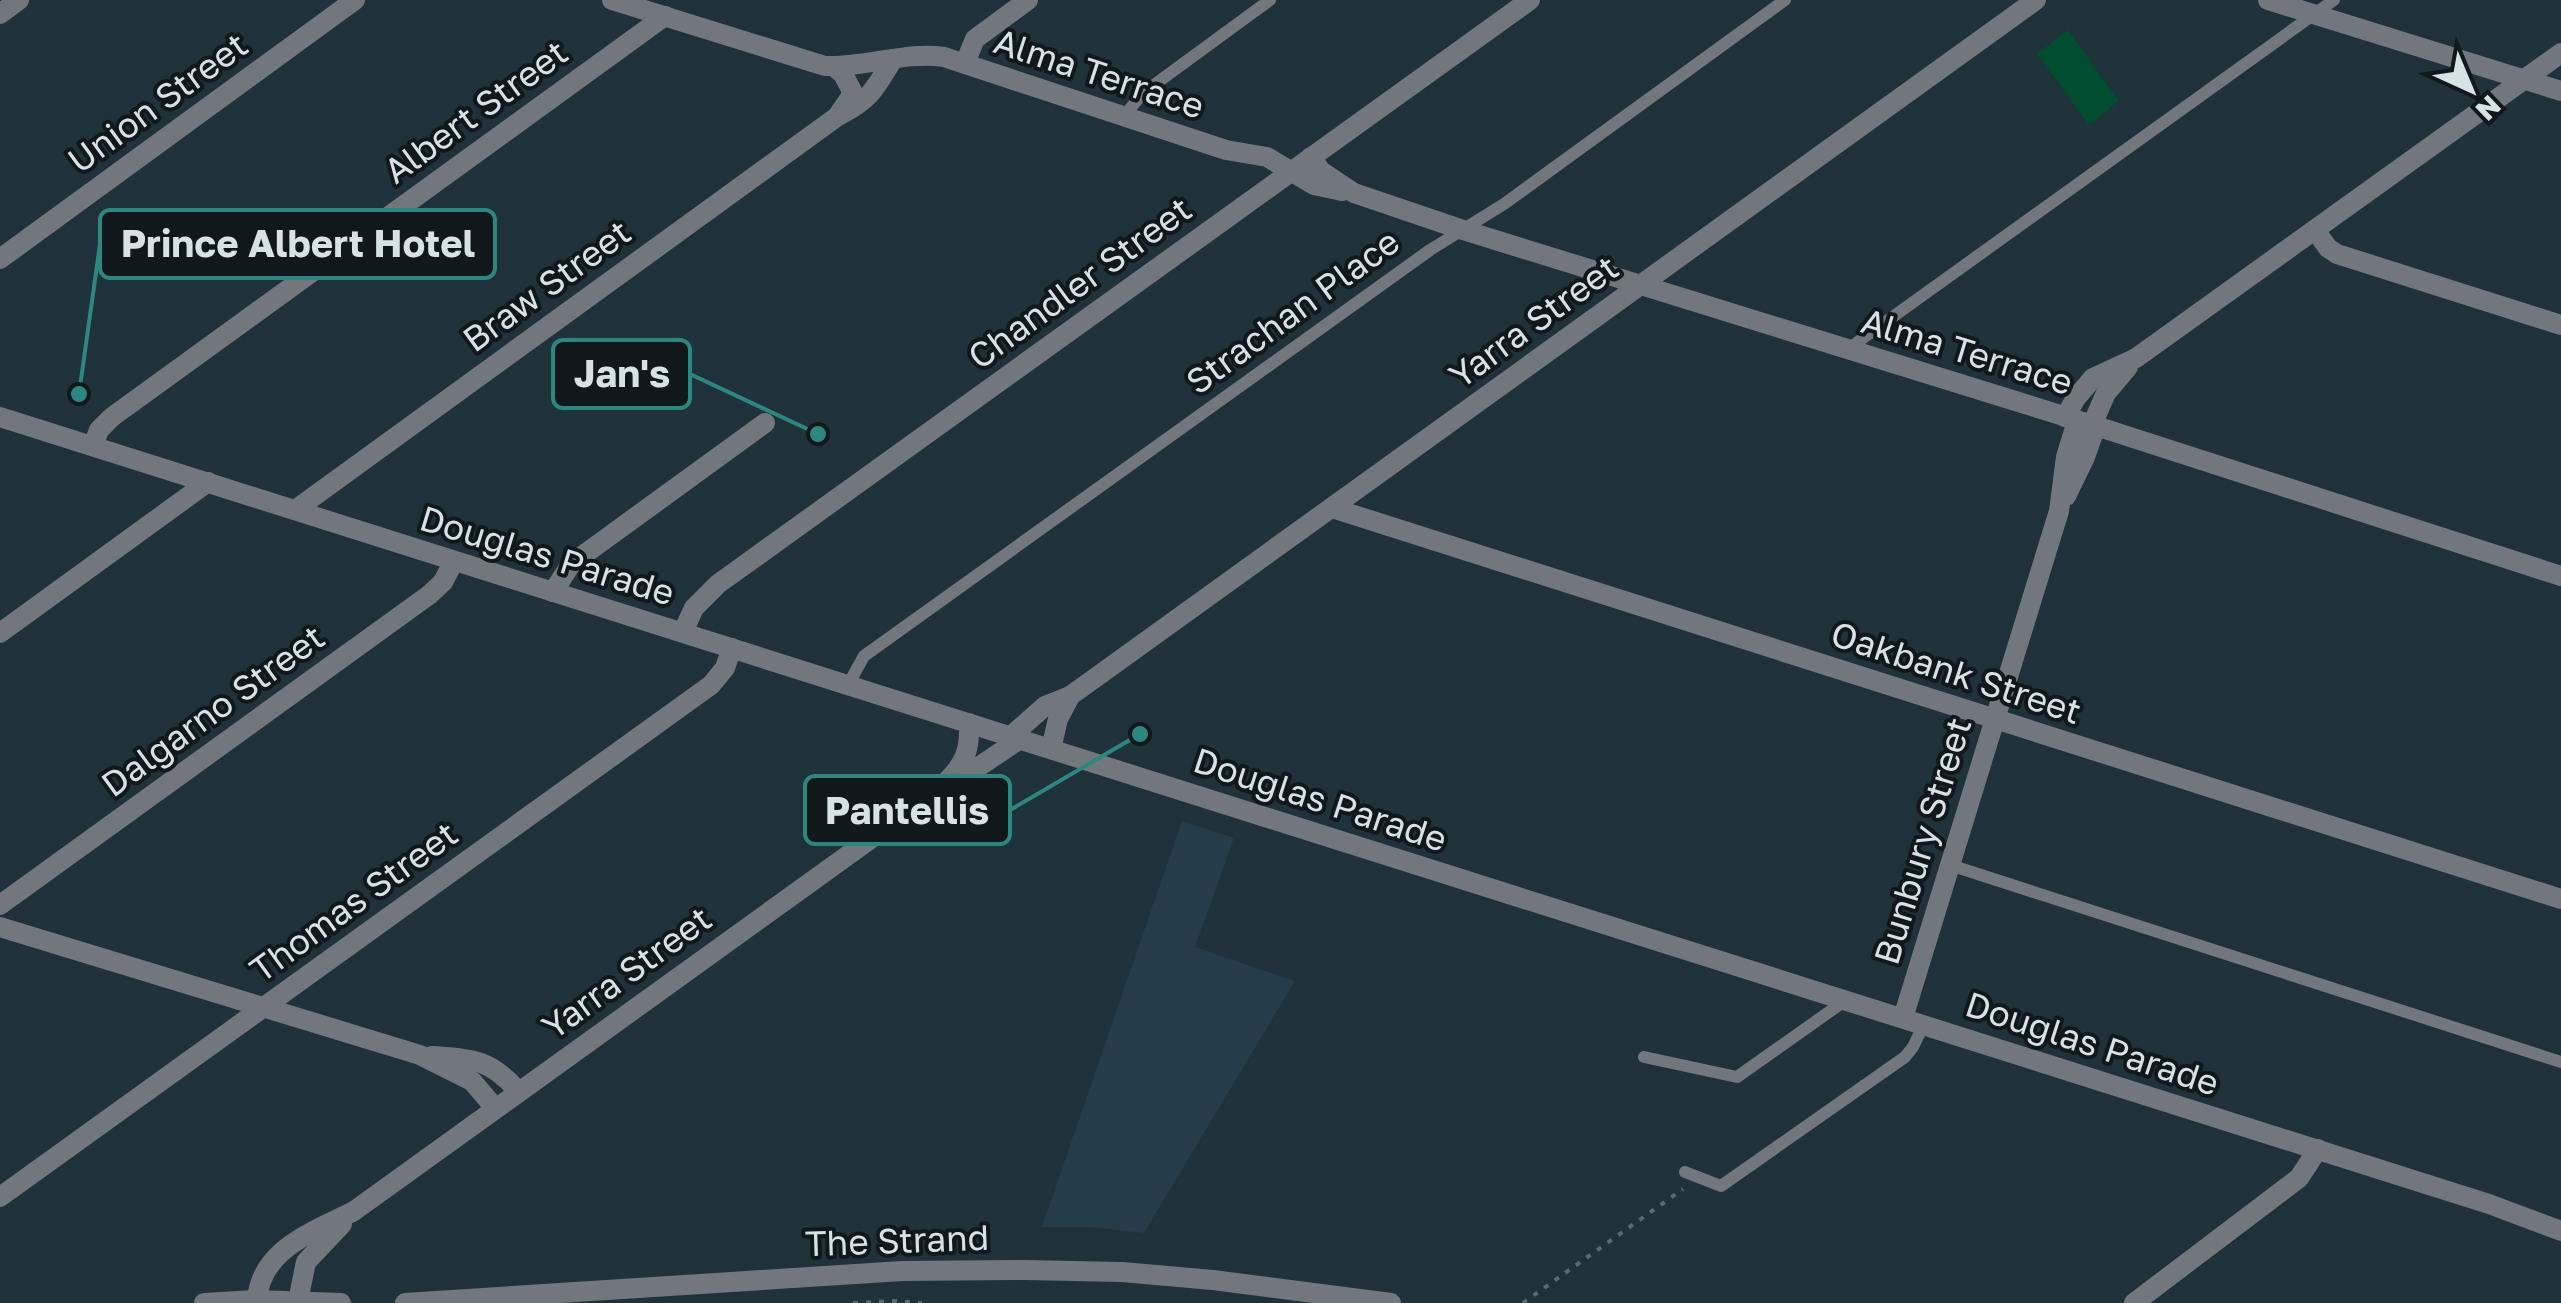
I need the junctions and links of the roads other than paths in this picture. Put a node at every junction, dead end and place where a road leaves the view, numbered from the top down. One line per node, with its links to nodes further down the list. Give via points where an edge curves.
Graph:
1 (19, 0): 12 (street)
2 (355, 0): 28 (street, Union Street)
3 (612, 0): 14 (street)
4 (684, 0): 14 (street, Albert Street)
5 (1028, 0): 17 (street, via 975,39)
6 (1270, 0): 22 (lane, via 1143,92)
7 (1530, 0): 23 (street, Chandler Street)
8 (1785, 0): 26 (lane, Strachan Place)
9 (2036, 0): 29 (street, Yarra Street)
10 (2268, 0): 13 (street)
11 (2334, 0): 13 (lane)
12 (0, 14)
13 (2314, 15): 19 (street); 31 (lane)
14 (667, 16): 18 (street); 35 (street, Albert Street, via 112,417)
15 (2561, 52): 19 (street, Bunbury Street)
16 (893, 59): 17 (street, Alma Terrace, via 928,55); 18 (street, Alma Terrace); 21 (street, Braw Street, via 870,96)
17 (965, 63): 22 (street, Alma Terrace)
18 (832, 66): 21 (street, via 852,90)
19 (2524, 80): 20 (street); 27 (street, Bunbury Street)
20 (2561, 92)
21 (838, 116): 38 (street, Braw Street)
22 (1124, 116): 24 (street, Alma Terrace, via 1263,156)
23 (1311, 157): 24 (street, Chandler Street); 25 (street, Alma Terrace)
24 (1283, 177): 25 (street, Alma Terrace); 42 (street, Chandler Street, via 718,584 694,608)
25 (1354, 193): 26 (street, Alma Terrace)
26 (1464, 230): 29 (street, Alma Terrace); 45 (lane, Strachan Place, via 864,656)
27 (2315, 230): 30 (street, via 2337,254); 34 (street, Bunbury Street, via 2136,358)
28 (0, 259)
29 (1640, 285): 31 (street, Alma Terrace); 37 (street, Yarra Street)
30 (2561, 325)
31 (1848, 349): 34 (street, Alma Terrace)
32 (0, 416): 35 (street, Douglas Parade)
33 (765, 422): 41 (street, via 571,564)
34 (2083, 422): 40 (street, Alma Terrace); 47 (street, Bunbury Street, via 2084,460 2059,511)
35 (93, 446): 36 (street, Douglas Parade)
36 (208, 482): 38 (street, Douglas Parade); 43 (street)
37 (1332, 508): 46 (street, Yarra Street); 47 (street, Oakbank Street)
38 (295, 510): 39 (street, Douglas Parade)
39 (454, 561): 41 (street, Douglas Parade); 54 (street, Dalgarno Street, via 428,596)
40 (2561, 576)
41 (553, 592): 42 (street, Douglas Parade)
42 (684, 632): 44 (street, Douglas Parade)
43 (0, 633)
44 (732, 648): 45 (street, Douglas Parade); 57 (street, Thomas Street, via 711,685)
45 (848, 684): 48 (street, Douglas Parade)
46 (1070, 696): 49 (street, Yarra Street, via 1044,706); 50 (street)
47 (1995, 719): 52 (street, Bunbury Street); 53 (street, Oakbank Street)
48 (969, 723): 49 (street, Douglas Parade); 51 (street, Yarra Street, via 966,759)
49 (1016, 738): 50 (street, Douglas Parade); 51 (street, Yarra Street)
50 (1051, 749): 56 (street, Douglas Parade)
51 (940, 789): 62 (street, Yarra Street)
52 (1950, 865): 58 (street, Bunbury Street); 61 (lane)
53 (2561, 899)
54 (0, 905)
55 (0, 927): 57 (street)
56 (1846, 1000): 58 (street, Douglas Parade); 60 (lane, via 1737,1078)
57 (264, 1006): 59 (street); 66 (street, Thomas Street)
58 (1913, 1021): 64 (street, Douglas Parade); 65 (lane, via 1914,1047 1904,1057 1721,1186)
59 (420, 1054): 62 (street, via 482,1062); 63 (street, via 472,1081)
60 (1644, 1057)
61 (2561, 1062)
62 (518, 1091): 63 (street, Yarra Street)
63 (495, 1108): 67 (street, Yarra Street)
64 (2318, 1150): 68 (street, Douglas Parade); 75 (street, via 2299,1178)
65 (1692, 1175)
66 (0, 1197)
67 (354, 1211): 69 (street, Yarra Street, via 275,1256 260,1280); 70 (street, Yarra Street, via 306,1262)
68 (2561, 1231)
69 (258, 1302): 70 (street); 71 (street)
70 (297, 1302): 72 (street)
71 (204, 1303)
72 (341, 1303)
73 (405, 1303): 74 (street, The Strand, via 902,1271 1024,1270 1195,1278)
74 (1391, 1303)
75 (2134, 1303)

